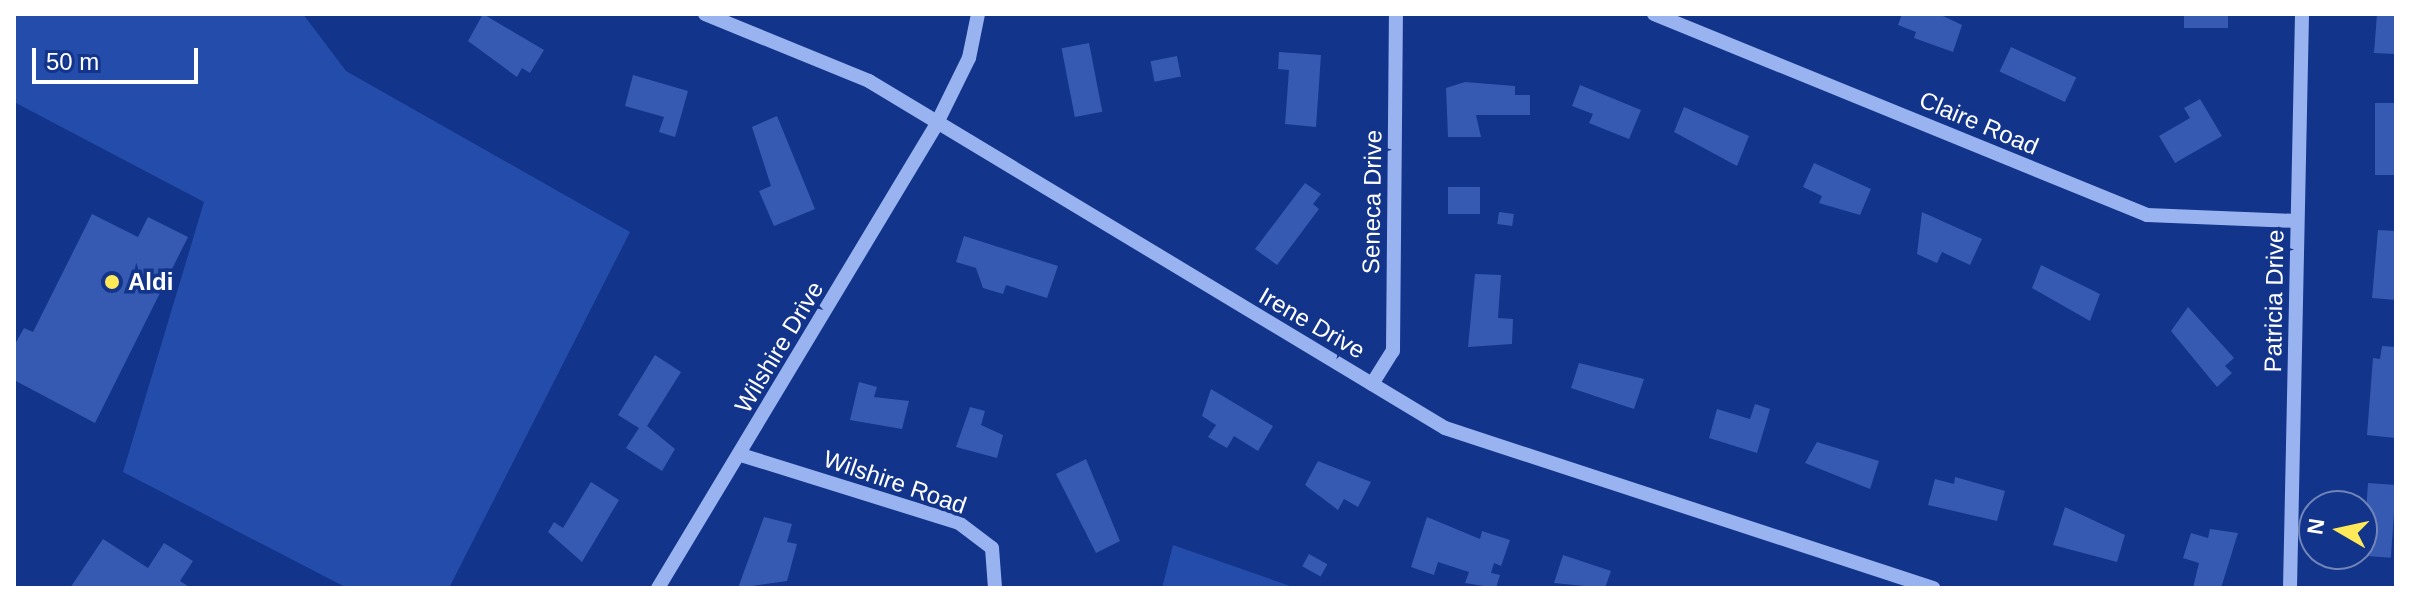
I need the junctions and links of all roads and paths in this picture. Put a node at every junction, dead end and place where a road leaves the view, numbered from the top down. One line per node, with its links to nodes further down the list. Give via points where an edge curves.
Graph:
1 (705, 14): 6 (street, Irene Drive, via 869,81)
2 (978, 14): 6 (street, Wilshire Drive, via 969,58)
3 (1396, 14): 8 (street, Seneca Drive, via 1393,351)
4 (1654, 14): 7 (street, Claire Road, via 2147,215)
5 (2302, 14): 7 (street, Patricia Drive)
6 (935, 127): 8 (street, Irene Drive); 9 (street, Wilshire Drive)
7 (2297, 221): 13 (street, Patricia Drive)
8 (1372, 384): 12 (street, Irene Drive, via 1445,428)
9 (741, 455): 10 (street, Wilshire Drive); 11 (street, Wilshire Road, via 959,523 992,548)
10 (658, 588)
11 (995, 588)
12 (1933, 588)
13 (2290, 588)

